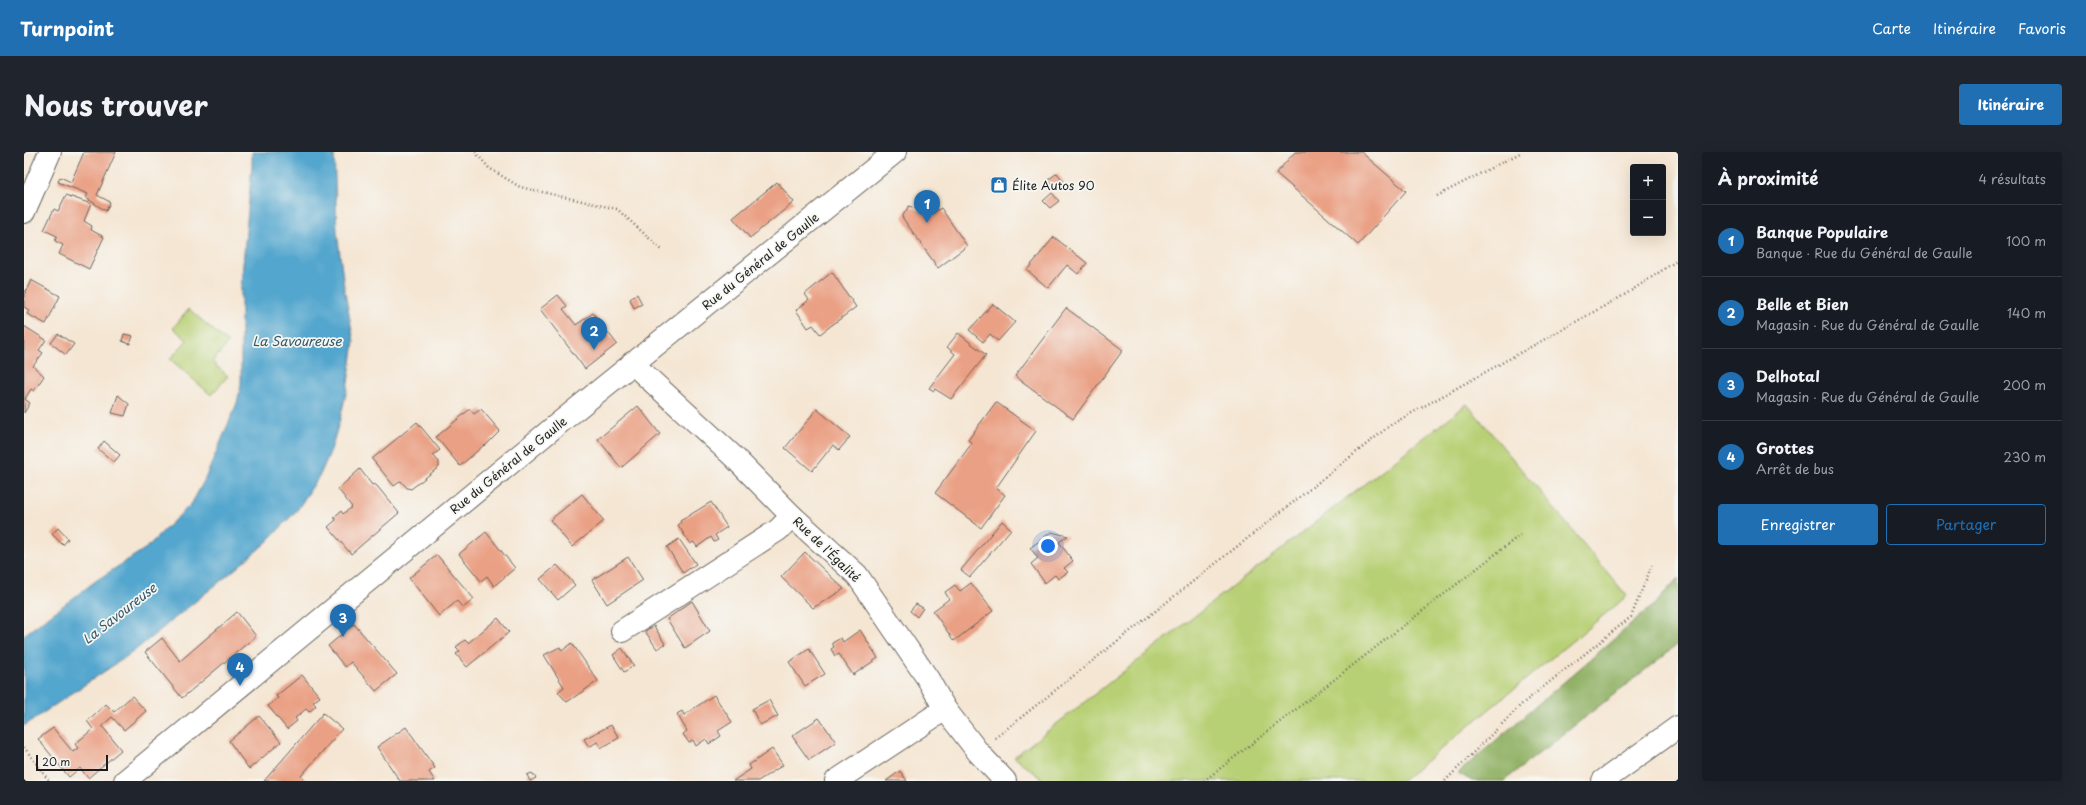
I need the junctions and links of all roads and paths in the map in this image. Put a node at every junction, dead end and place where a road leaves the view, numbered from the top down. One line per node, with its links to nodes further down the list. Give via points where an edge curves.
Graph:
1 (50, 152): 6 (main road)
2 (475, 152): 7 (path, via 489,168 520,187 617,209)
3 (895, 152): 9 (main road, Rue du Général de Gaulle)
4 (1522, 152): 5 (path)
5 (1437, 196)
6 (24, 212)
7 (662, 250)
8 (1678, 260): 17 (path, via 1626,294 1392,424)
9 (632, 363): 10 (main road, Rue de l'Égalité, via 735,458); 19 (main road, Rue du Général de Gaulle)
10 (792, 516): 13 (main road, via 778,530); 14 (main road, Rue de l'Égalité, via 857,575 928,679)
11 (1520, 536): 22 (path)
12 (1652, 565): 23 (path, via 1631,617 1522,704)
13 (622, 632)
14 (945, 709): 17 (main road, Rue de l'Égalité); 20 (main road)
15 (1678, 726): 24 (main road)
16 (24, 747): 18 (path)
17 (978, 752): 21 (main road, Rue de l'Égalité)
18 (49, 781)
19 (125, 781)
20 (836, 781)
21 (1005, 781)
22 (1204, 781)
23 (1445, 781)
24 (1603, 781)

